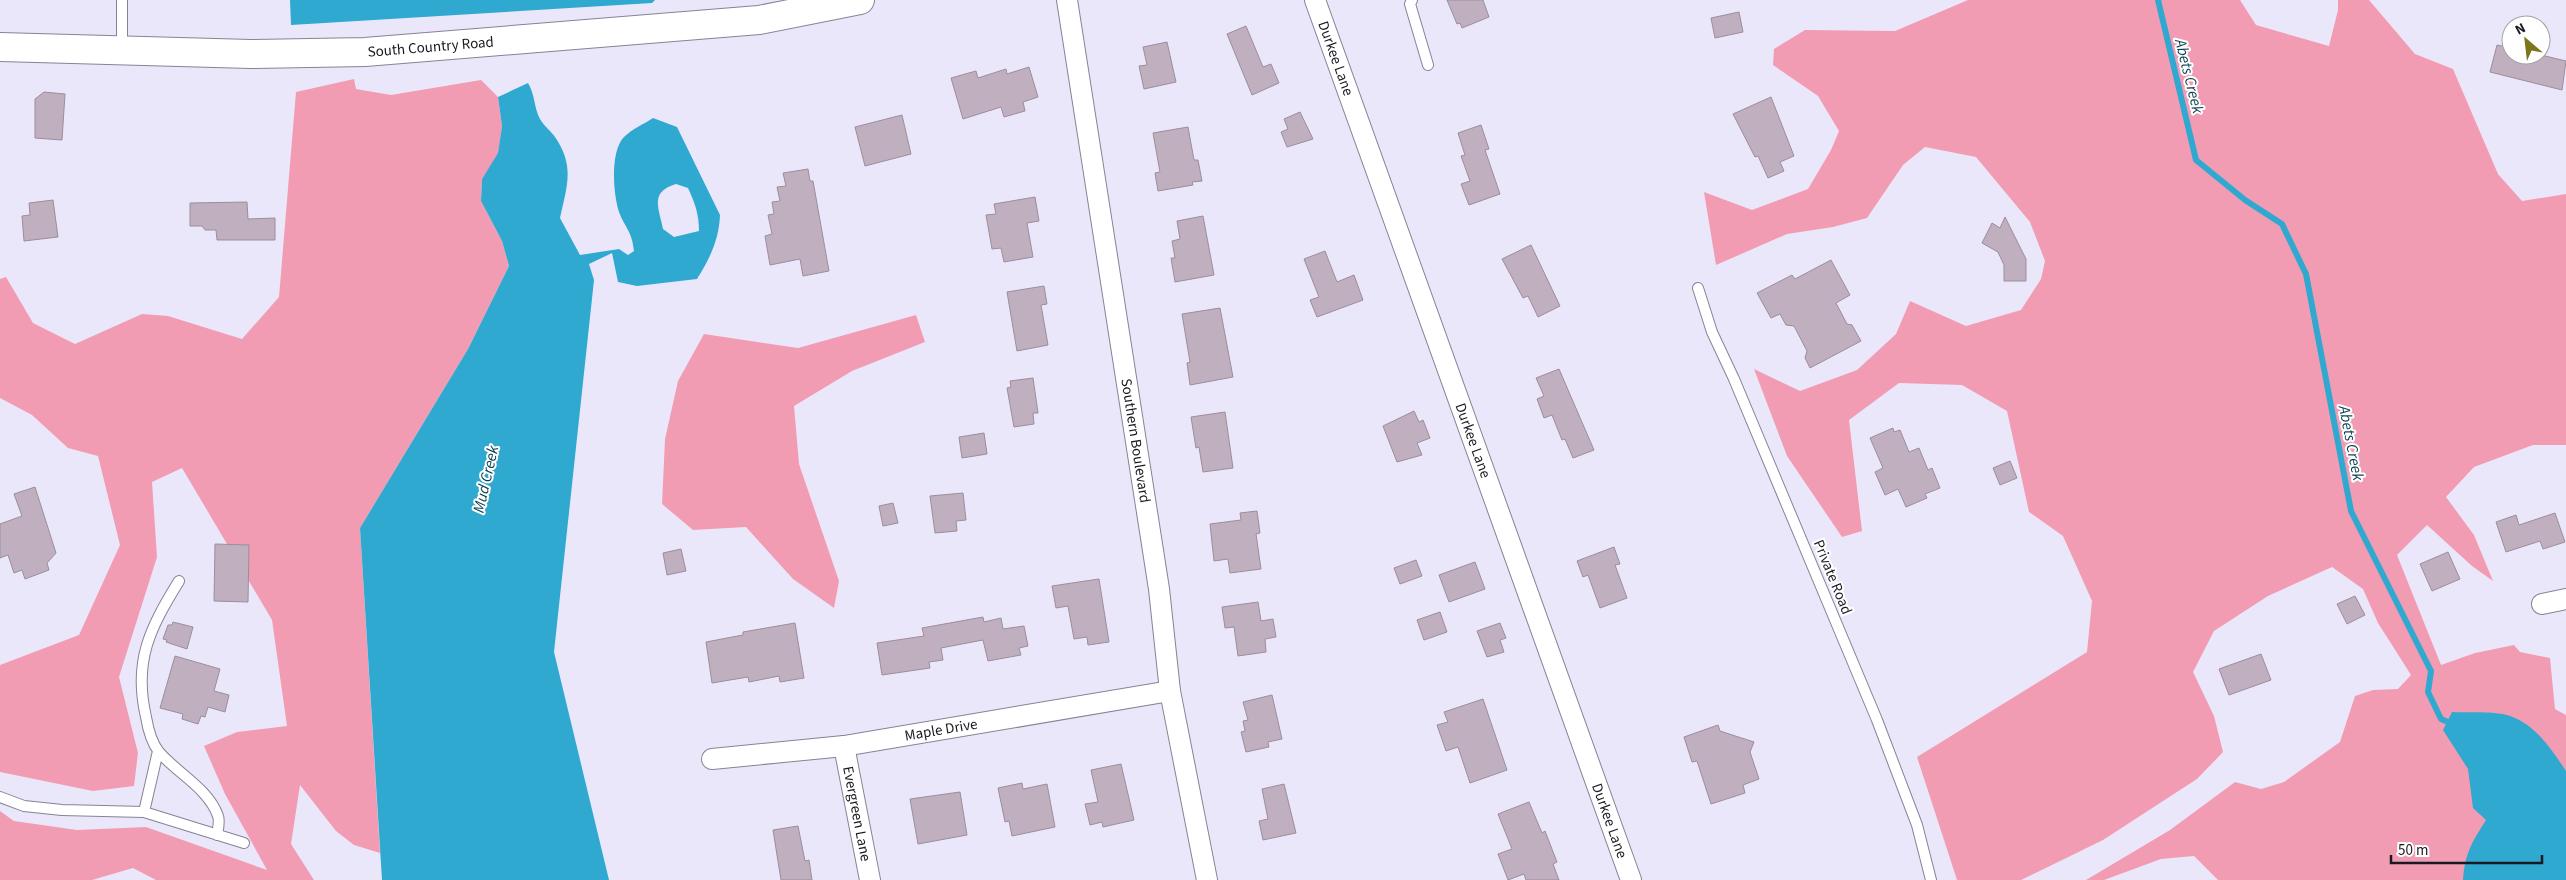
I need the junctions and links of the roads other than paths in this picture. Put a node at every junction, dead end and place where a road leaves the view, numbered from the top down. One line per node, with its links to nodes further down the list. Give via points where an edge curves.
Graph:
1 (122, 0): 7 (lane)
2 (860, 0): 7 (main road, South Country Road, via 759,20 365,52 252,54)
3 (1067, 0): 13 (street, Southern Boulevard, via 1159,589)
4 (1315, 0): 23 (street, Durkee Lane)
5 (1412, 0): 8 (lane, via 1410,4)
6 (0, 47): 7 (main road, South Country Road)
7 (122, 50)
8 (1428, 65)
9 (1698, 288): 24 (lane, Private Road, via 1712,332 1877,720 1917,825)
10 (179, 581): 15 (lane, via 155,621 140,683 150,735)
11 (2566, 599): 12 (street)
12 (2542, 604)
13 (1170, 691): 14 (street, Maple Drive); 22 (street, Southern Boulevard)
14 (844, 746): 16 (street, Maple Drive); 21 (street, Evergreen Lane)
15 (158, 751): 18 (lane); 19 (lane, via 210,801 219,818)
16 (712, 759)
17 (0, 797): 18 (lane, via 24,806 62,810)
18 (144, 812): 19 (lane)
19 (217, 835): 20 (lane)
20 (244, 843)
21 (870, 880)
22 (1207, 880)
23 (1631, 880)
24 (1931, 880)

